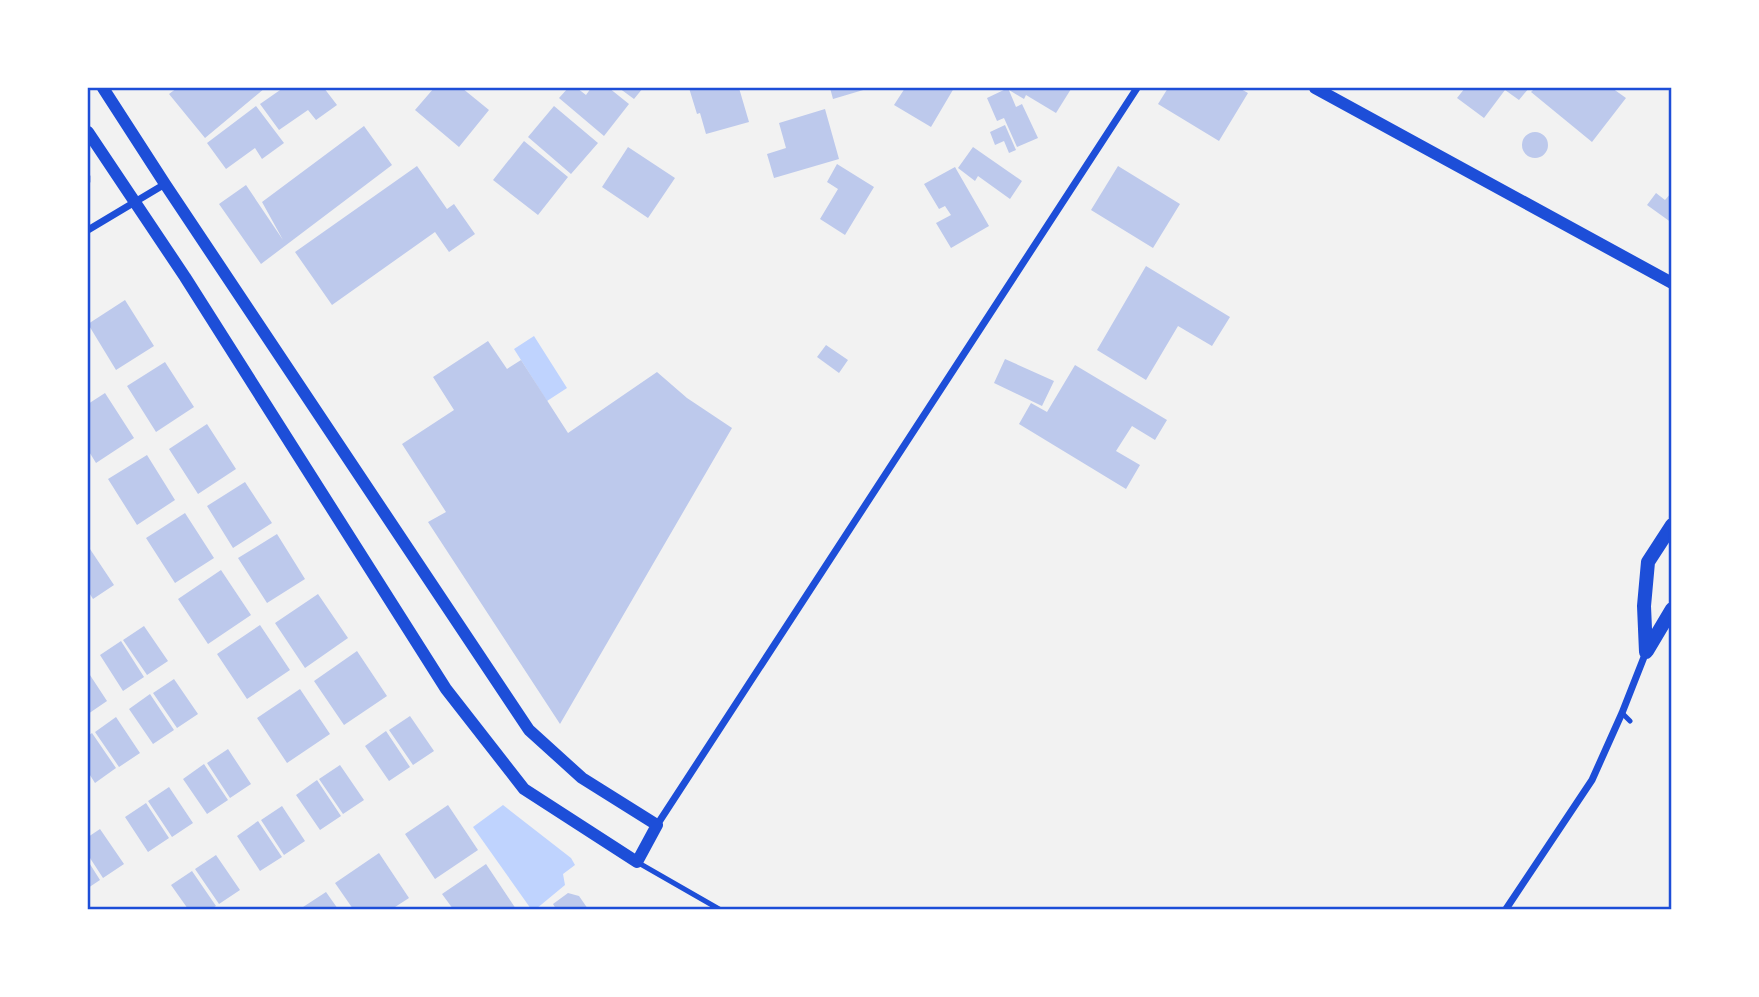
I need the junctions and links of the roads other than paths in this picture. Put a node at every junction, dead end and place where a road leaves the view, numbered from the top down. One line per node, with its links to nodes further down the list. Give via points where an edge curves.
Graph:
1 (103, 88): 5 (street)
2 (1137, 88): 14 (street)
3 (1315, 88): 8 (street)
4 (88, 132): 6 (street)
5 (165, 184): 6 (street); 14 (street, via 529,730 582,778)
6 (133, 202): 7 (street); 15 (street, via 446,689 524,789)
7 (88, 230)
8 (1671, 283)
9 (1671, 525): 11 (main road, via 1648,562)
10 (1671, 609): 11 (main road)
11 (1646, 652): 12 (street)
12 (1622, 713): 13 (lane); 17 (street, via 1592,780)
13 (1630, 721)
14 (657, 825): 15 (street)
15 (637, 862): 16 (lane)
16 (719, 909)
17 (1506, 909)

